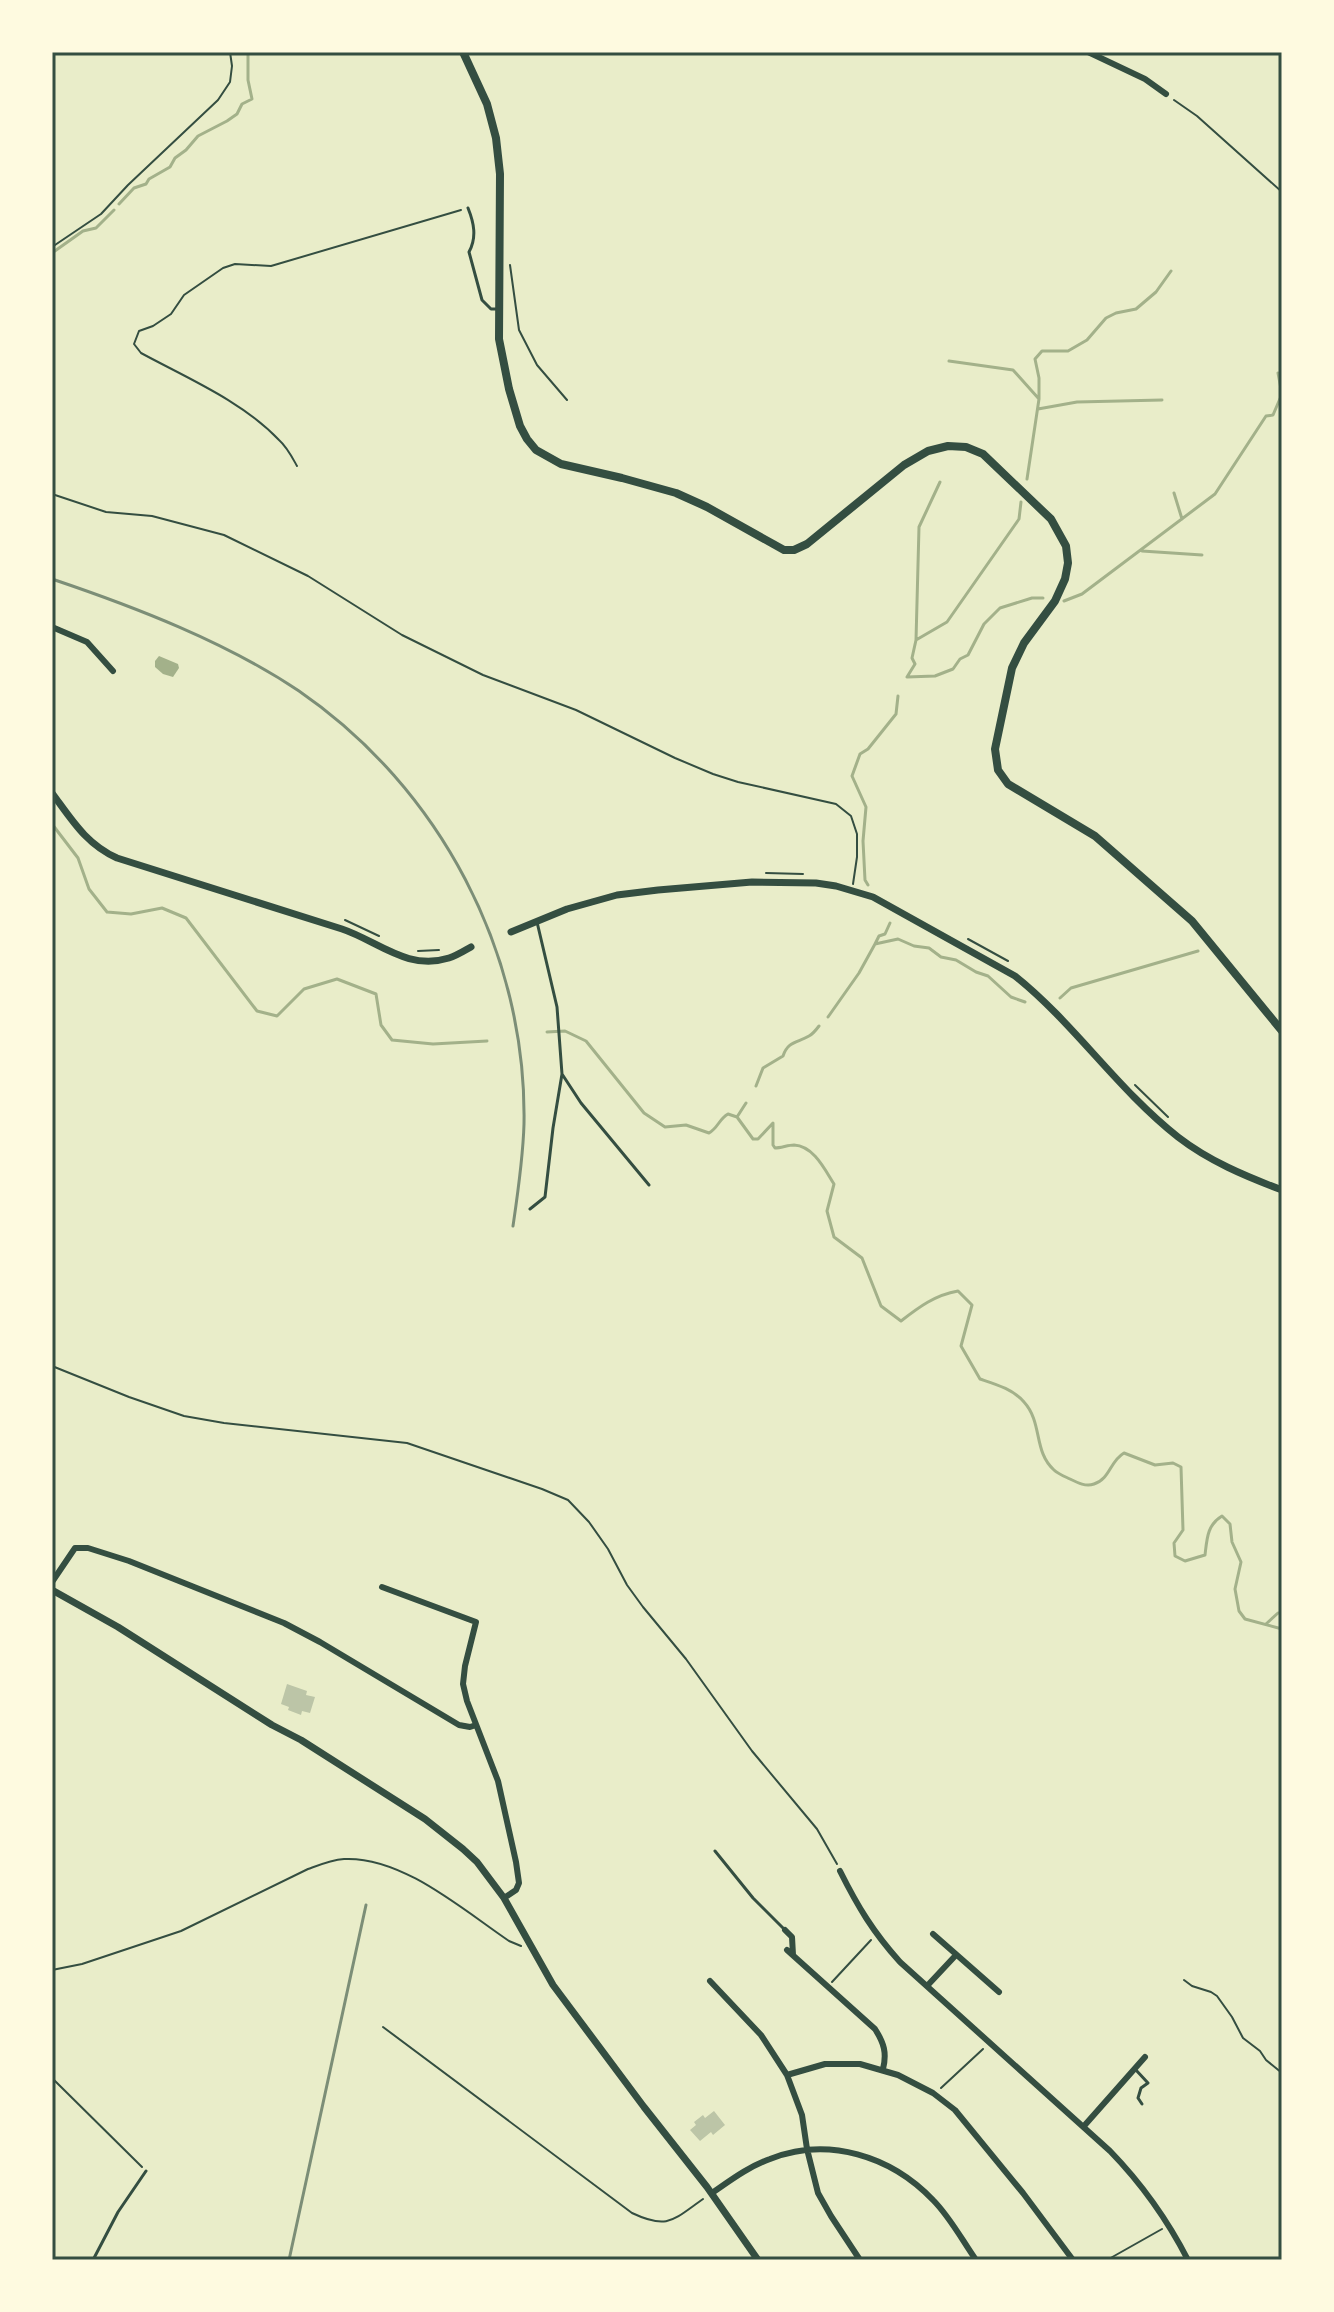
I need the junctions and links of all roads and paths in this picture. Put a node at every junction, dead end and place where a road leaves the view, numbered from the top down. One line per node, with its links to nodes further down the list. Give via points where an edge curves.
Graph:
1 (230, 52): 7 (path, via 230,82 218,100 101,214)
2 (463, 52): 9 (main road, via 487,104 499,154)
3 (1088, 52): 4 (street)
4 (1166, 94): 5 (path)
5 (1282, 192)
6 (468, 208): 9 (lane, via 474,233 469,252 482,300); 11 (path, via 271,266 223,268 184,295 171,314 139,331 134,344 141,353 261,424)
7 (52, 247)
8 (510, 265): 10 (path, via 519,330 537,365)
9 (499, 309): 24 (main road, via 502,361 520,426 536,450 561,464 676,493 784,550 807,544 928,451 956,445 989,459 1051,519 1067,555 1061,590 1012,668 995,749 998,770 1008,784 1095,836 1192,921)
10 (567, 400)
11 (297, 466)
12 (52, 494): 16 (path, via 106,512 152,516 224,535 483,675 576,710 713,774 836,804 851,816 857,834)
13 (52, 627): 14 (street, via 87,642)
14 (113, 671)
15 (52, 793): 21 (street, via 89,841 117,858 348,931 395,956 448,959)
16 (853, 883)
17 (342, 919): 20 (path)
18 (537, 922): 19 (street); 25 (lane, via 557,1007); 27 (street, via 639,892 774,881 836,886 873,897 1015,976 1178,1137 1225,1166)
19 (511, 932)
20 (380, 936)
21 (471, 947)
22 (448, 949): 23 (path)
23 (416, 951)
24 (1282, 1031)
25 (562, 1074): 26 (lane); 28 (lane, via 545,1197)
26 (649, 1185)
27 (1282, 1190)
28 (530, 1209)
29 (52, 1366): 35 (path, via 184,1416 407,1443 568,1500 608,1549 643,1607 817,1829)
30 (52, 1582): 33 (street, via 75,1548 82,1546 129,1561 284,1623 459,1725)
31 (382, 1587): 33 (street, via 476,1622 463,1684)
32 (52, 1590): 36 (street, via 425,1819 477,1862)
33 (476, 1725): 36 (street, via 498,1781 516,1862 519,1883)
34 (715, 1851): 37 (lane)
35 (840, 1871): 46 (street, via 876,1936)
36 (504, 1898): 40 (street)
37 (785, 1930): 51 (street, via 792,1937 790,1952 875,2029 884,2043)
38 (933, 1934): 41 (street)
39 (871, 1940): 45 (path)
40 (530, 1943): 42 (path, via 516,1945 403,1872 344,1859 308,1869 181,1931); 62 (street, via 553,1985)
41 (956, 1955): 46 (street); 47 (street)
42 (52, 1970)
43 (1184, 1980): 53 (path, via 1217,1996 1243,2038)
44 (710, 1981): 54 (street, via 761,2035)
45 (832, 1982)
46 (927, 1986): 49 (street)
47 (999, 1992)
48 (383, 2027): 62 (path, via 632,2213 664,2223)
49 (990, 2043): 56 (path); 58 (street)
50 (1145, 2057): 52 (street)
51 (883, 2069): 54 (street, via 836,2063); 56 (street)
52 (1135, 2069): 57 (lane, via 1148,2083 1139,2093); 58 (street)
53 (1282, 2073)
54 (787, 2075): 59 (street, via 802,2115)
55 (52, 2078): 60 (path)
56 (933, 2093): 68 (street, via 955,2110)
57 (1142, 2104)
58 (1084, 2126): 70 (street, via 1141,2185)
59 (807, 2149): 62 (street, via 752,2167); 66 (street, via 818,2193); 67 (street, via 860,2155 912,2180 936,2202)
60 (138, 2163)
61 (146, 2171): 64 (lane)
62 (712, 2193): 65 (street)
63 (1162, 2229): 69 (path)
64 (93, 2260)
65 (758, 2260)
66 (860, 2260)
67 (976, 2260)
68 (1073, 2260)
69 (1107, 2260)
70 (1188, 2260)

